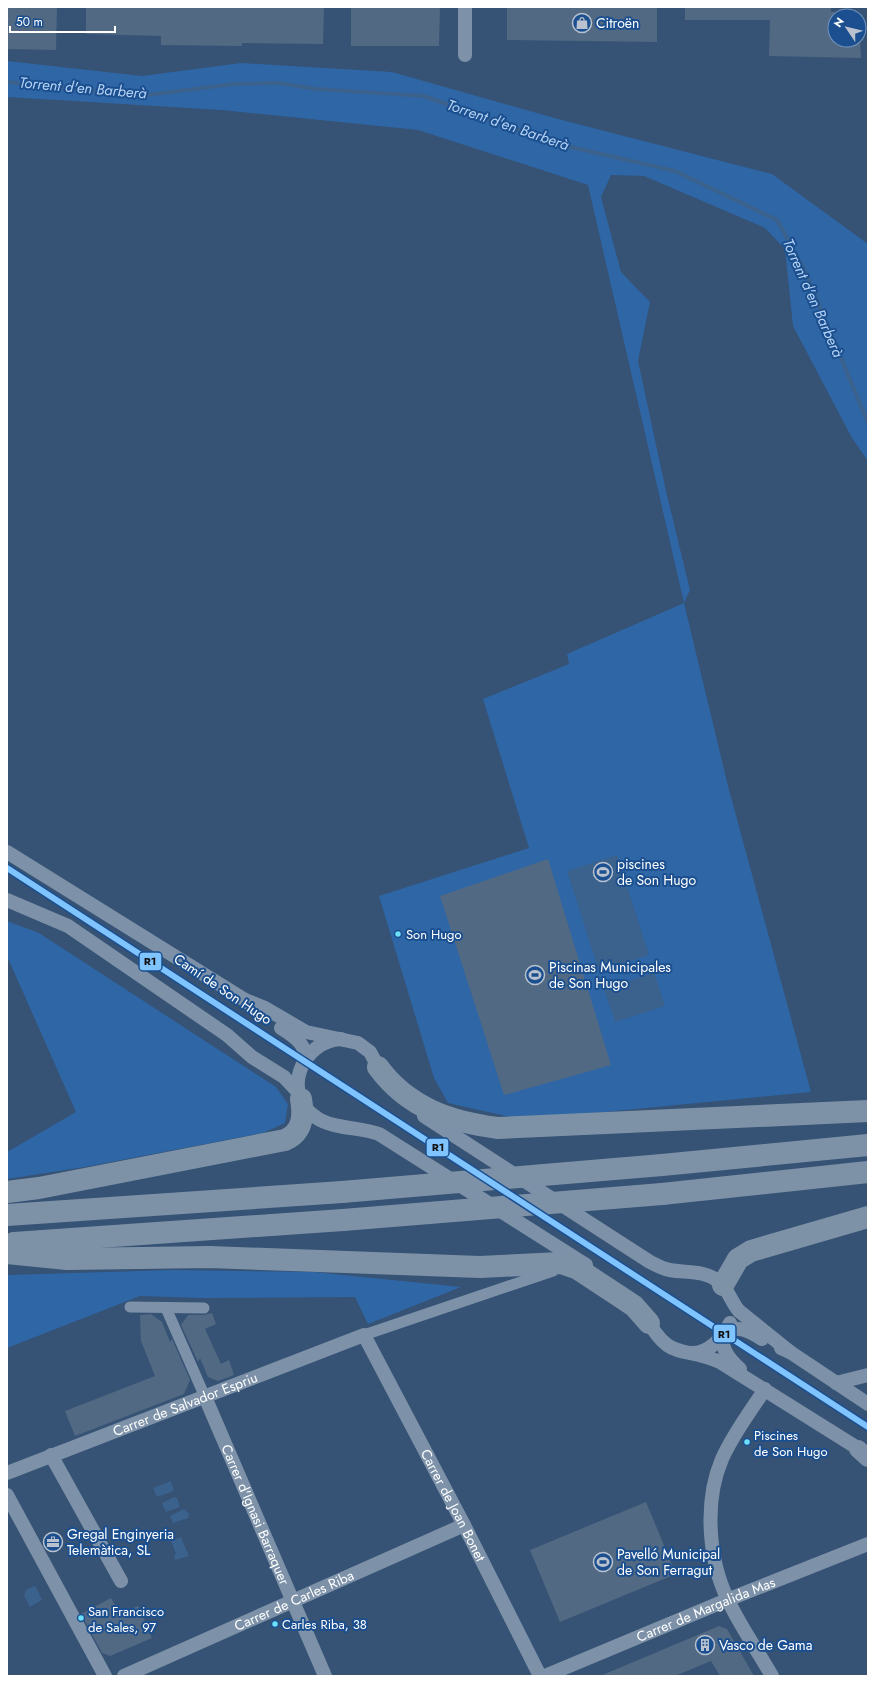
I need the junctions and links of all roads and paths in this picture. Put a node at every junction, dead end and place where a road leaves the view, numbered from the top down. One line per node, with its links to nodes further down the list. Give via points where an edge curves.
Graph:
1 (465, 7): 2 (street)
2 (465, 56)
3 (7, 852): 5 (street, Camí de Son Hugo)
4 (7, 900): 6 (street, via 68,926)
5 (245, 1000): 7 (street, via 266,1008 306,1032); 8 (street, Camí de Son Hugo, via 261,1015 296,1038 303,1047)
6 (227, 1035): 8 (street, via 279,1064 294,1066); 10 (street, via 252,1057 284,1077)
7 (341, 1039): 8 (street, via 317,1046); 9 (street, via 358,1043 365,1048)
8 (303, 1061): 10 (street, via 297,1080)
9 (378, 1067): 11 (highway, via 398,1090 440,1115 464,1123 498,1128); 20 (street, via 390,1089 403,1102 650,1262 670,1270 705,1274)
10 (300, 1096): 14 (highway, via 302,1122 294,1135 285,1140); 24 (street, via 309,1112 318,1119 329,1124 379,1134 574,1256 633,1299)
11 (868, 1111)
12 (868, 1145): 15 (highway, bridge, via 342,1192)
13 (868, 1172): 17 (highway, bridge, via 662,1194)
14 (7, 1192)
15 (7, 1215)
16 (868, 1217): 20 (highway, via 751,1251 738,1259)
17 (7, 1244)
18 (7, 1253): 24 (highway, via 67,1259 210,1257 480,1267 561,1263 578,1269 634,1306)
19 (553, 1271): 26 (street)
20 (727, 1291): 25 (street, via 732,1316); 28 (street, via 739,1311)
21 (130, 1307): 22 (street)
22 (166, 1308): 23 (street); 32 (street)
23 (204, 1308)
24 (649, 1324): 27 (street, via 666,1345)
25 (724, 1333): 27 (street, via 701,1352); 28 (street, via 736,1328 745,1330); 31 (street, via 722,1344 730,1359)
26 (364, 1335): 32 (street, Carrer de Salvador Espriu); 38 (street, Carrer de Joan Bonet)
27 (683, 1352): 31 (street, via 720,1362)
28 (790, 1352): 30 (street)
29 (868, 1375): 30 (street)
30 (836, 1383): 33 (street)
31 (765, 1390): 34 (street); 41 (street, via 728,1445 712,1493 712,1549)
32 (204, 1397): 35 (street, Carrer de Salvador Espriu); 42 (street, Carrer d'Ignasi Barraquer)
33 (868, 1404)
34 (865, 1454)
35 (51, 1455): 36 (street, Carrer de Salvador Espriu); 40 (street)
36 (7, 1473)
37 (7, 1495): 43 (street)
38 (464, 1525): 42 (street, Carrer de Carles Riba); 46 (street, Carrer de Joan Bonet)
39 (868, 1544): 41 (street, Carrer de Margalida Mas)
40 (121, 1581)
41 (727, 1600): 47 (street, Carrer de Margalida Mas); 48 (street)
42 (293, 1601): 44 (street, Carrer de Carles Riba); 45 (street, Carrer d'Ignasi Barraquer)
43 (105, 1676)
44 (124, 1676)
45 (325, 1676)
46 (540, 1676)
47 (545, 1676)
48 (772, 1676)

